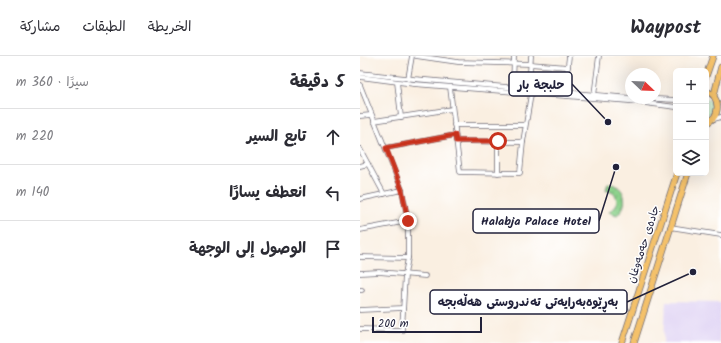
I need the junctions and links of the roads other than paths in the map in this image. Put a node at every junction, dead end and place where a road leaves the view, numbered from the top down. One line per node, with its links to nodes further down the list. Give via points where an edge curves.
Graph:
1 (412, 56): 16 (street)
2 (416, 56): 8 (street, via 458,62)
3 (514, 56): 8 (street)
4 (531, 56): 9 (street)
5 (569, 56): 10 (street)
6 (598, 56): 25 (street)
7 (713, 56): 11 (main road)
8 (514, 63): 9 (street); 20 (street)
9 (530, 64): 10 (street); 22 (street)
10 (568, 67): 23 (street)
11 (709, 68)
12 (721, 68): 26 (main road)
13 (360, 73): 15 (street)
14 (360, 77): 15 (street)
15 (371, 77): 16 (street); 17 (street)
16 (408, 79): 21 (street)
17 (396, 82): 19 (street); 36 (street)
18 (360, 85): 33 (street)
19 (450, 87): 21 (street); 32 (street)
20 (512, 87): 21 (street); 22 (street)
21 (492, 88): 24 (street)
22 (529, 88): 23 (street)
23 (565, 91): 25 (street)
24 (531, 94): 25 (street); 41 (street)
25 (596, 97): 27 (street)
26 (717, 98): 37 (main road, via 719,107)
27 (625, 99)
28 (661, 99): 29 (street)
29 (673, 100)
30 (659, 104): 31 (street)
31 (673, 106)
32 (452, 109): 36 (street); 40 (street)
33 (371, 115): 34 (street); 38 (street)
34 (360, 116)
35 (721, 116): 37 (street)
36 (401, 117): 38 (street)
37 (714, 119): 39 (main road)
38 (374, 121): 46 (street)
39 (709, 123)
40 (454, 125): 41 (street); 42 (street)
41 (525, 125): 45 (street)
42 (455, 135): 43 (street); 46 (street)
43 (456, 141): 44 (street); 50 (street, via 460,172)
44 (498, 141): 45 (street); 50 (street)
45 (523, 142): 50 (street, via 520,173)
46 (386, 148): 53 (street)
47 (360, 149): 48 (street)
48 (368, 164): 49 (street); 54 (street)
49 (360, 166)
50 (498, 173)
51 (676, 176): 68 (main road, جادەی حەمەوغان)
52 (687, 176): 57 (main road, جادەی حەمەوغان)
53 (402, 190): 54 (street); 56 (street)
54 (384, 194): 55 (street)
55 (360, 199)
56 (408, 221): 58 (street); 61 (street)
57 (670, 227): 59 (street); 69 (main road, جادەی حەمەوغان)
58 (360, 230)
59 (721, 235)
60 (360, 258): 61 (street)
61 (408, 258): 63 (street)
62 (360, 273): 63 (street)
63 (405, 274): 64 (street); 65 (street)
64 (425, 276)
65 (403, 308): 66 (street); 67 (street, via 402,330)
66 (360, 310)
67 (360, 329)
68 (622, 343)
69 (634, 343)

